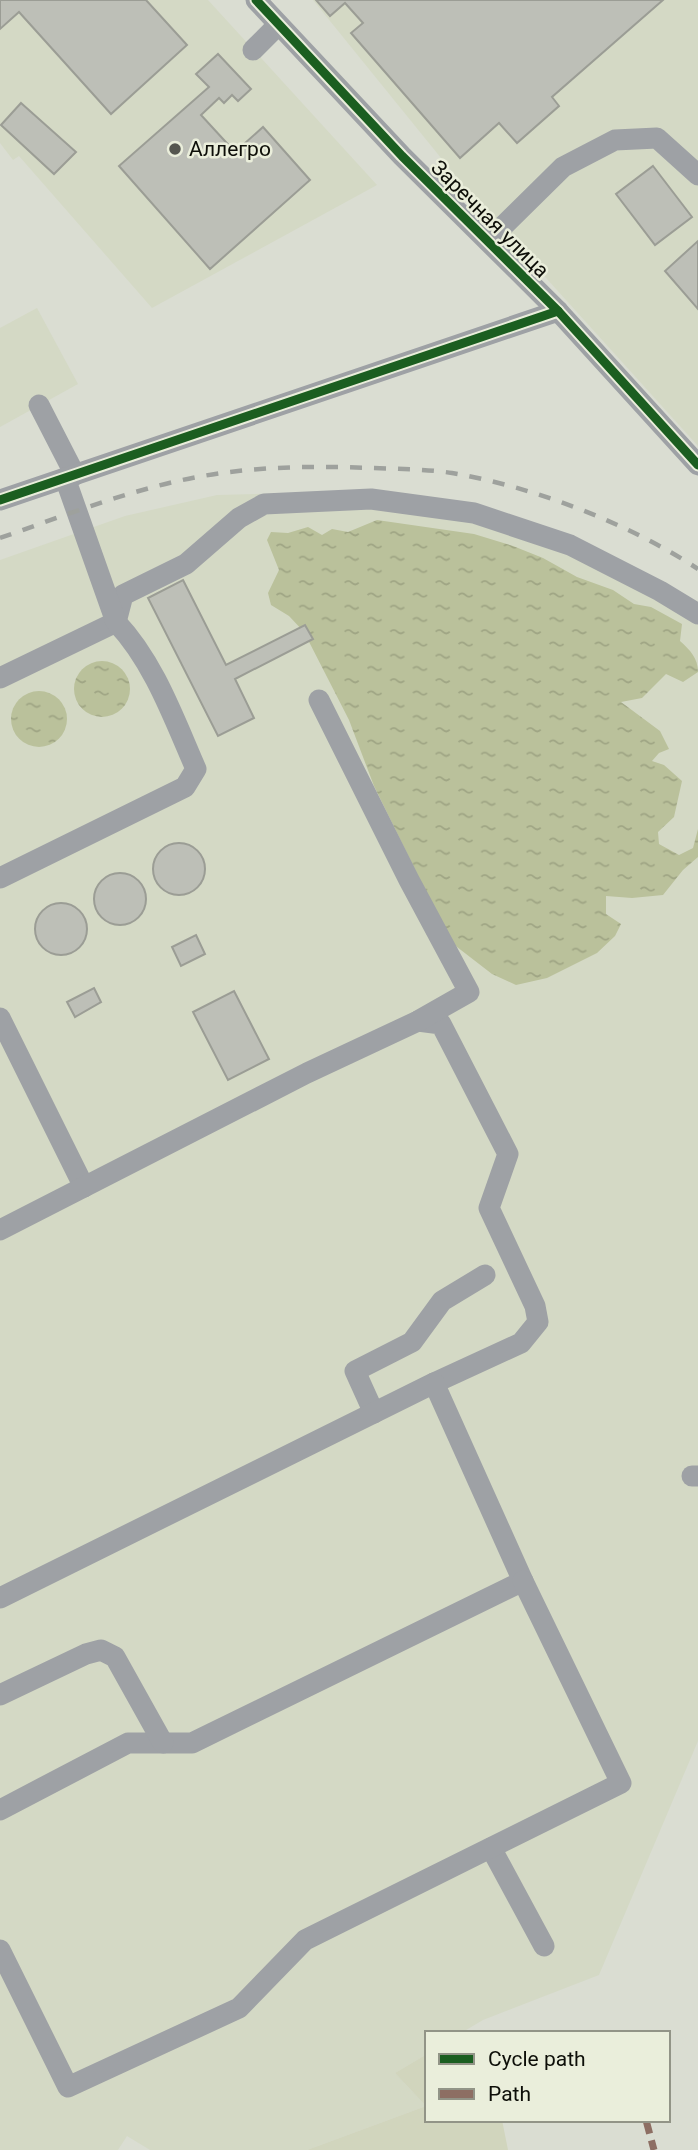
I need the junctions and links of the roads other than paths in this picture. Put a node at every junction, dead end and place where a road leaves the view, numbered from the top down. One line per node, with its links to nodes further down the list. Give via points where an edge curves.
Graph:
1 (256, 0): 2 (street, Заречная улица)
2 (278, 25): 3 (street); 5 (street, Заречная улица, via 462,201)
3 (253, 50)
4 (698, 175): 5 (street, via 657,138 615,140 563,167)
5 (488, 241): 6 (street, Заречная улица)
6 (558, 311): 8 (street, Заречная улица); 9 (street)
7 (39, 405): 9 (street)
8 (698, 465)
9 (70, 476): 10 (street); 12 (street)
10 (0, 500)
11 (698, 614): 12 (street, via 570,545 474,513 371,499 264,504 239,518 186,564 123,595)
12 (116, 622): 13 (street); 15 (street, via 133,640 196,769 185,787)
13 (0, 678)
14 (319, 700): 17 (street, via 469,992)
15 (0, 878)
16 (0, 1018): 18 (street)
17 (418, 1021): 18 (street); 21 (street, via 441,1024 508,1154 489,1208 535,1306 538,1322 521,1343)
18 (84, 1187): 19 (street)
19 (0, 1230)
20 (485, 1275): 22 (street, via 442,1300 412,1342 355,1371)
21 (434, 1383): 22 (street); 23 (street)
22 (374, 1413): 24 (street)
23 (523, 1581): 26 (street, via 192,1743); 28 (street, via 621,1783)
24 (0, 1598)
25 (0, 1695): 26 (street, via 101,1650 115,1657)
26 (163, 1743): 27 (street, via 128,1743)
27 (0, 1810)
28 (491, 1848): 29 (street); 30 (street, via 305,1940 239,2008 68,2087)
29 (544, 1946)
30 (0, 1950)

